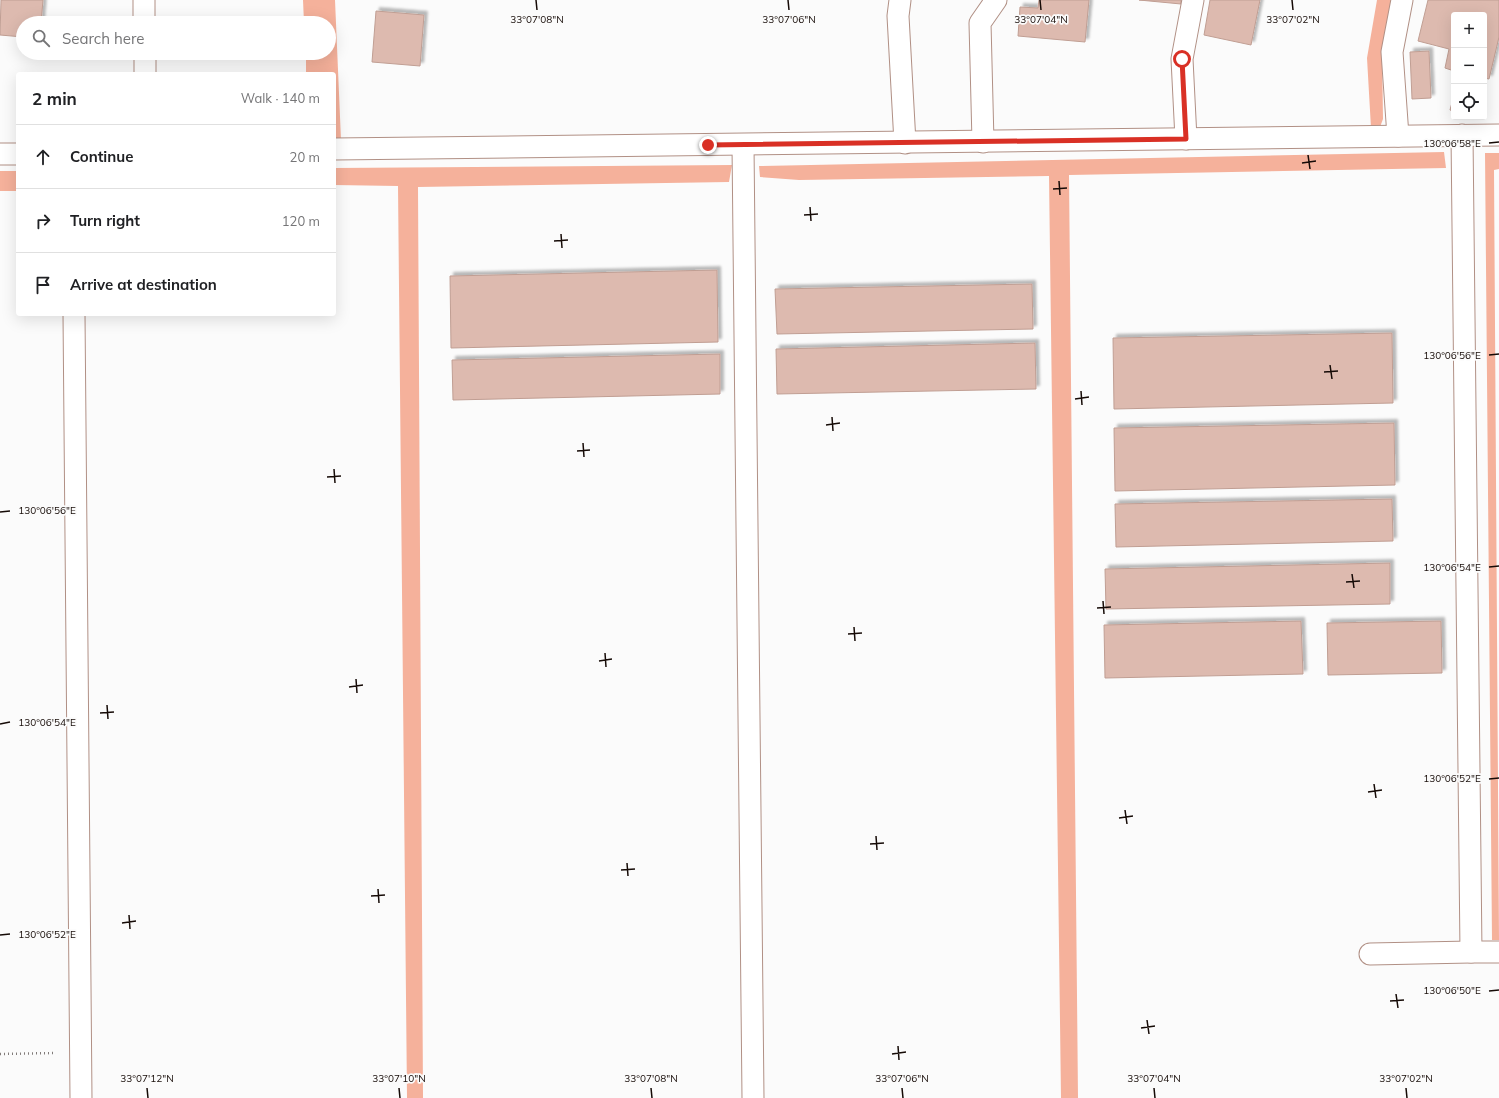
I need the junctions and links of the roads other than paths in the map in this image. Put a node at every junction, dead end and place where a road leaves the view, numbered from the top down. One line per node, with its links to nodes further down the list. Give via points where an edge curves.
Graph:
1 (144, 0): 6 (street)
2 (900, 0): 14 (street, via 898,16)
3 (996, 0): 13 (street, via 980,23)
4 (1193, 0): 12 (street, via 1182,59)
5 (1402, 0): 11 (street, via 1392,52)
6 (144, 16)
7 (145, 60): 8 (street)
8 (145, 72)
9 (1462, 135): 10 (street); 11 (street); 20 (street)
10 (1499, 135)
11 (1398, 136): 12 (street)
12 (1186, 139): 13 (street)
13 (983, 142): 14 (street)
14 (905, 143): 15 (street)
15 (743, 145): 16 (street); 24 (street)
16 (336, 149)
17 (0, 154): 18 (street)
18 (16, 154)
19 (74, 316): 23 (street)
20 (1471, 952): 21 (street); 22 (street)
21 (1499, 952)
22 (1370, 954)
23 (81, 1098)
24 (753, 1098)

